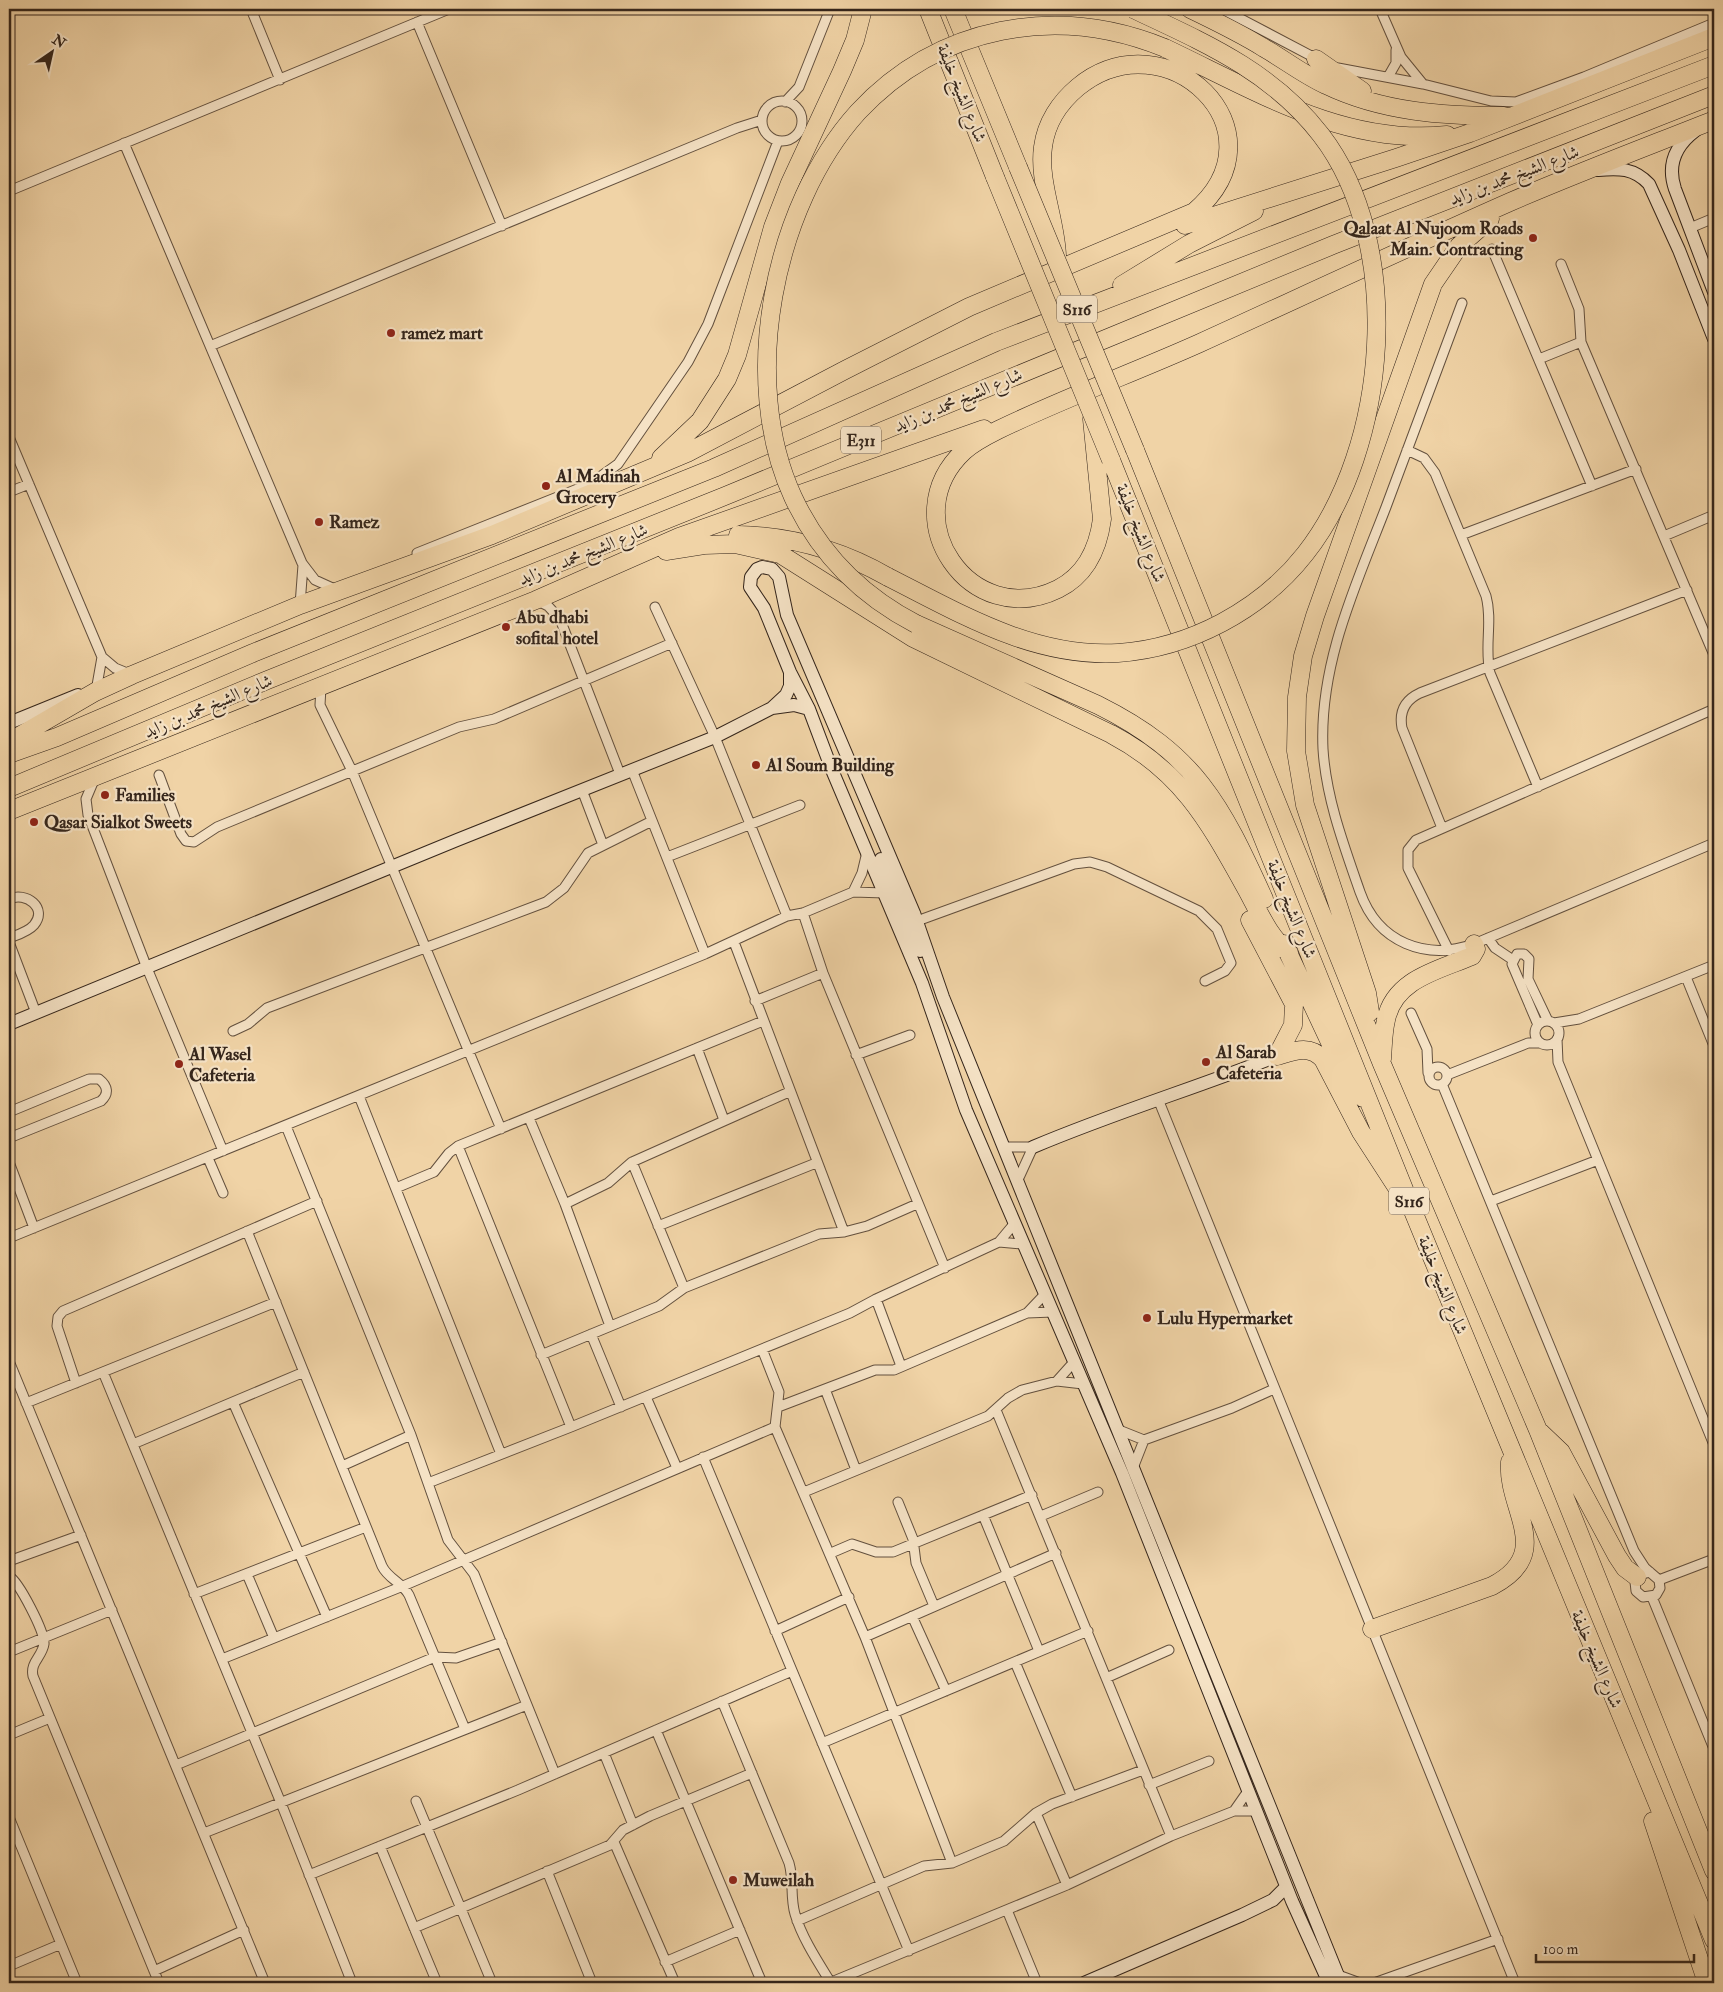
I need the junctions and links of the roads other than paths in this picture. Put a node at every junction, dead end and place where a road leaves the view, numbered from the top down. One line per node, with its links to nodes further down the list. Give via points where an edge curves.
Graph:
1 (251, 9): 19 (street)
2 (449, 9): 11 (street)
3 (830, 9): 22 (street, via 799,87)
4 (863, 9): 54 (highway, via 855,40 777,218 737,356 727,379 700,422)
5 (928, 9): 52 (highway, شارع الشيخ خليفة / S116, bridge, via 1090,409)
6 (953, 9): 40 (highway, شارع الشيخ خليفة / S116, bridge)
7 (1133, 9): 61 (highway, bridge, via 1222,51 1269,82 1297,107 1322,136 1351,185 1364,222 1372,260 1376,337 1366,412 1357,449 1336,502 1306,552 1266,594 1234,616 1201,632 1152,648 1100,653 1028,642 976,622 864,564 822,547 786,539 732,535)
8 (1190, 9): 23 (highway, via 1240,34 1326,86)
9 (1222, 9): 16 (street)
10 (1380, 9): 15 (street)
11 (417, 22): 19 (street); 35 (street)
12 (1714, 23): 14 (street)
13 (1714, 37): 14 (highway)
14 (1678, 45): 20 (street, via 1531,98 1506,103); 24 (highway)
15 (1396, 47): 18 (street, via 1396,63); 20 (street)
16 (1316, 59): 18 (street, via 1353,72); 23 (highway, via 1351,85)
17 (1714, 65): 44 (highway, شارع الشيخ محمد بن زايد / E311)
18 (1388, 77): 20 (street)
19 (280, 80): 29 (street)
20 (1423, 84)
21 (1714, 95): 92 (highway, شارع الشيخ محمد بن زايد / E311, via 1333,245)
22 (784, 102): 25 (street, via 769,106); 28 (street, via 796,108 801,125 795,136)
23 (1388, 106): 24 (highway, via 1445,115)
24 (1517, 116): 27 (highway)
25 (762, 120): 28 (street, via 766,134); 35 (street)
26 (1710, 122): 30 (highway); 36 (street, via 1682,142 1671,167 1672,181)
27 (1470, 132): 31 (highway); 115 (highway, bridge, via 1390,135 1338,125 1288,107 1165,48 1126,34 1063,25 1000,30 947,48 905,72 858,113 832,147 801,204 780,267 769,332 769,402 780,462 802,515 836,564 876,600 916,624 1121,717 1182,762 1200,781 1226,819)
28 (778, 141): 64 (street, via 708,324 688,362 632,446 608,473 590,484 392,563)
29 (124, 143): 32 (street); 47 (street)
30 (1583, 172): 33 (highway); 38 (street, via 1621,169 1643,178 1653,192)
31 (1314, 184): 39 (highway); 44 (highway, via 1189,244)
32 (9, 191)
33 (1512, 201): 49 (highway, via 1139,370); 132 (highway, via 1459,246 1434,284 1314,616 1300,676 1295,732 1301,787 1367,994)
34 (1714, 218): 36 (street)
35 (502, 226): 47 (street)
36 (1690, 228): 42 (street)
37 (1492, 249): 48 (street)
38 (1679, 250): 42 (street, via 1689,250 1705,283); 45 (street)
39 (1104, 252): 40 (highway, bridge, via 1194,212 1216,189 1228,158 1226,126 1211,96 1179,73 1141,64 1121,66 1085,82 1063,102 1048,128 1042,167 1054,225); 54 (highway, via 969,307 709,443)
40 (1057, 262): 132 (highway, شارع الشيخ خليفة / S116, bridge)
41 (1561, 264): 46 (street, via 1579,309)
42 (1714, 293)
43 (1462, 303): 51 (street)
44 (1093, 304): 86 (highway, شارع الشيخ محمد بن زايد / E311, via 996,342 714,468)
45 (1714, 339)
46 (1581, 342): 48 (street); 53 (street)
47 (210, 346): 63 (street)
48 (1539, 359): 56 (street)
49 (1026, 417): 52 (highway, via 977,441 964,451 948,471 938,494 935,511 939,540 953,566 975,586 1004,597 1035,597 1064,586 1077,577 1087,564 1100,535); 61 (highway)
50 (9, 437): 55 (street)
51 (1407, 450): 59 (street, via 1424,458 1432,467); 114 (street, via 1333,654 1324,711 1325,767 1332,804 1369,912 1387,932 1404,942 1423,949)
52 (1104, 462): 151 (highway, شارع الشيخ خليفة / S116)
53 (1636, 469): 56 (street); 60 (street)
54 (643, 471): 64 (highway, via 492,535)
55 (29, 484): 57 (street); 72 (street)
56 (1592, 486): 59 (street)
57 (9, 492)
58 (1714, 515): 60 (street)
59 (1461, 535): 73 (street, via 1488,604)
60 (1664, 536): 65 (street)
61 (644, 552): 62 (highway)
62 (627, 562): 67 (highway); 82 (highway, via 665,551 720,544 750,546 780,554 913,638)
63 (302, 563): 66 (street, via 315,580); 68 (street)
64 (364, 581): 66 (highway)
65 (1687, 590): 71 (street); 73 (street)
66 (338, 591): 68 (highway)
67 (536, 600): 76 (street, via 557,614); 77 (highway)
68 (300, 605): 75 (highway)
69 (655, 607): 70 (street)
70 (672, 644): 76 (street); 84 (street)
71 (1714, 655)
72 (102, 657): 75 (street); 78 (street)
73 (1488, 667): 91 (street); 98 (street, via 1414,696 1402,713 1402,728)
74 (790, 672): 79 (street, via 788,690); 80 (street); 109 (street, via 764,608 750,587 750,577 762,567 772,569 779,577 783,606 800,651)
75 (132, 675): 78 (highway)
76 (584, 682): 87 (street, via 494,719 459,727); 88 (street)
77 (321, 687): 87 (street, via 320,705); 90 (highway)
78 (95, 692): 83 (street, via 73,697); 85 (highway)
79 (772, 708): 80 (street, via 794,705); 84 (street)
80 (809, 709): 101 (street)
81 (1714, 709): 91 (street)
82 (1071, 715): 115 (highway, via 1136,749 1181,786 1208,823 1275,939); 142 (highway, via 1089,731 1155,775 1188,809 1207,838 1292,997 1294,1025)
83 (9, 724)
84 (715, 737): 88 (street); 97 (street)
85 (9, 742)
86 (9, 754)
87 (352, 771): 89 (street, via 216,827 190,842 181,834); 103 (street)
88 (626, 772): 93 (street); 96 (street)
89 (158, 775)
90 (96, 777): 95 (highway); 120 (street, via 88,792 86,807)
91 (1538, 787): 98 (street)
92 (9, 788)
93 (582, 790): 100 (street); 103 (street)
94 (800, 805): 97 (street)
95 (9, 811)
96 (652, 821): 100 (street); 102 (street)
97 (748, 824): 102 (street); 108 (street)
98 (1442, 828): 114 (street, via 1412,844 1407,862)
99 (1714, 843): 111 (street)
100 (603, 845): 113 (street, via 585,856 576,874 551,900)
101 (868, 851): 104 (street); 105 (street); 118 (street, via 880,858 920,952)
102 (667, 857): 116 (street)
103 (391, 868): 113 (street); 120 (street)
104 (853, 892): 105 (street); 107 (street)
105 (885, 893): 175 (street, via 922,983 966,1110)
106 (9, 899): 110 (street, via 19,896 30,899 38,915 28,930)
107 (803, 913): 108 (street); 121 (street)
108 (787, 916): 112 (street)
109 (917, 921): 118 (street); 123 (street, via 1074,864 1099,864 1192,907 1212,922 1222,936 1231,963 1225,971)
110 (9, 940): 126 (street)
111 (1481, 941): 114 (street); 117 (street); 144 (highway, via 1474,954 1412,981 1398,994 1386,1020)
112 (734, 942): 116 (street); 124 (street)
113 (425, 949): 133 (street, via 267,1008 248,1024); 140 (street)
114 (1449, 951)
115 (1289, 953): 151 (highway, via 1346,1075)
116 (706, 954): 140 (street)
117 (1513, 960): 129 (street, via 1520,954 1529,959 1528,979); 131 (street)
118 (932, 964): 160 (street)
119 (1714, 965): 122 (street)
120 (146, 968): 126 (street); 161 (street)
121 (823, 973): 124 (street); 141 (street)
122 (1686, 977): 127 (street); 137 (street)
123 (1205, 981)
124 (755, 1001): 128 (street)
125 (1411, 1013): 139 (street)
126 (36, 1014): 130 (street)
127 (1578, 1020): 129 (street); 135 (street)
128 (763, 1021): 138 (street); 148 (street)
129 (1551, 1022): 131 (street); 135 (street, via 1558,1029)
130 (9, 1024)
131 (1538, 1025): 136 (street, via 1534,1032)
132 (1369, 1030): 144 (highway, شارع الشيخ خليفة / S116)
133 (233, 1031)
134 (910, 1035): 141 (street)
135 (1558, 1038): 136 (street, via 1549,1045); 143 (street)
136 (1540, 1043): 143 (street); 145 (street, via 1531,1042)
137 (1714, 1046)
138 (697, 1048): 153 (street); 154 (street)
139 (1426, 1049): 145 (street); 146 (street)
140 (468, 1050): 149 (street); 156 (street)
141 (856, 1055): 174 (street)
142 (1277, 1056): 150 (street); 170 (highway, via 1308,1050 1323,1059 1369,1146)
143 (1558, 1062): 163 (street)
144 (1382, 1064): 213 (highway, شارع الشيخ خليفة / S116)
145 (1444, 1071): 146 (street, via 1432,1068); 147 (street)
146 (1428, 1073): 147 (street, via 1430,1082 1436,1086)
147 (1442, 1084): 172 (street)
148 (789, 1092): 154 (street); 166 (street)
149 (359, 1096): 155 (street); 168 (street)
150 (1158, 1100): 159 (street); 203 (street)
151 (1371, 1104): 170 (highway, شارع الشيخ خليفة / S116)
152 (9, 1112): 157 (street, via 89,1080 99,1079 106,1087 107,1093 101,1102)
153 (529, 1118): 156 (street); 173 (street)
154 (724, 1120): 165 (street)
155 (286, 1126): 161 (street); 171 (street)
156 (501, 1129): 158 (street)
157 (9, 1138)
158 (458, 1146): 168 (street, via 434,1172); 193 (street)
159 (1033, 1147): 160 (street); 167 (street)
160 (1005, 1148): 167 (street)
161 (222, 1151): 162 (street)
162 (208, 1158): 169 (street); 177 (street)
163 (1598, 1160): 172 (street); 217 (street)
164 (9, 1162): 177 (street)
165 (632, 1162): 173 (street, via 608,1183); 176 (street)
166 (816, 1163): 176 (street); 179 (street)
167 (1018, 1182): 212 (street)
168 (396, 1188): 219 (street)
169 (223, 1193)
170 (1408, 1199): 218 (highway, شارع الشيخ خليفة / S116)
171 (317, 1201): 178 (street); 214 (street)
172 (1490, 1201): 243 (street)
173 (565, 1204): 190 (street)
174 (917, 1204): 179 (street, via 867,1226); 183 (street)
175 (1014, 1224): 181 (street); 182 (street)
176 (658, 1226): 184 (street)
177 (34, 1228): 180 (street)
178 (247, 1231): 187 (street); 200 (street, via 63,1311 57,1326)
179 (844, 1232): 184 (street, via 819,1234)
180 (9, 1238)
181 (999, 1242): 182 (street); 183 (street)
182 (1022, 1244): 185 (street)
183 (944, 1268): 186 (street)
184 (684, 1288): 190 (street, via 659,1306)
185 (1045, 1294): 188 (street); 189 (street)
186 (876, 1299): 192 (street); 196 (street)
187 (276, 1302): 197 (street); 198 (street)
188 (1053, 1312): 189 (street); 195 (street)
189 (1027, 1313): 196 (street)
190 (610, 1326): 191 (street)
191 (590, 1334): 193 (street); 208 (street)
192 (762, 1349): 204 (street); 207 (street, via 778,1392)
193 (541, 1355): 211 (street)
194 (9, 1361): 206 (street)
195 (1074, 1362): 199 (street); 201 (street)
196 (901, 1366): 202 (street, via 894,1370 875,1370)
197 (103, 1372): 200 (street); 216 (street)
198 (304, 1372): 205 (street); 221 (street)
199 (1057, 1381): 201 (street); 209 (street, via 1014,1394)
200 (76, 1383): 206 (street)
201 (1083, 1384): 288 (street, via 1122,1473)
202 (826, 1389): 207 (street); 224 (street)
203 (1274, 1389): 215 (street); 254 (street)
204 (646, 1397): 208 (street); 222 (street)
205 (233, 1402): 216 (street); 235 (street)
206 (26, 1403): 233 (street)
207 (778, 1406): 210 (street)
208 (621, 1407): 211 (street)
209 (996, 1410): 224 (street); 228 (street)
210 (775, 1426): 220 (street); 226 (street)
211 (570, 1427): 219 (street)
212 (1119, 1430): 215 (street); 223 (street)
213 (1538, 1430): 243 (highway, via 1561,1452 1616,1556 1625,1568); 305 (highway, شارع الشيخ خليفة / S116)
214 (411, 1435): 221 (street); 225 (street)
215 (1144, 1440): 223 (street)
216 (133, 1444): 247 (street)
217 (1714, 1446)
218 (1512, 1452): 254 (highway, via 1510,1476 1526,1532 1517,1566 1492,1586); 264 (highway, شارع الشيخ خليفة / S116)
219 (501, 1454): 225 (street)
220 (703, 1457): 222 (street); 255 (street)
221 (342, 1466): 232 (street)
222 (677, 1468): 239 (street)
223 (1133, 1468): 325 (street)
224 (856, 1470): 226 (street)
225 (428, 1483): 239 (street, via 448,1540)
226 (804, 1492): 236 (street)
227 (1098, 1492): 231 (street)
228 (1032, 1495): 230 (street); 231 (street)
229 (898, 1502): 234 (street)
230 (983, 1516): 234 (street); 242 (street)
231 (1040, 1516): 237 (street)
232 (366, 1526): 235 (street); 246 (street, via 384,1570)
233 (81, 1535): 240 (street); 251 (street)
234 (914, 1544): 236 (street, via 882,1553 852,1544); 250 (street, via 916,1563)
235 (299, 1553): 241 (street); 253 (street)
236 (831, 1553): 248 (street)
237 (1056, 1553): 242 (street); 256 (street)
238 (1714, 1559): 245 (street)
239 (465, 1560): 246 (street); 260 (street)
240 (9, 1561)
241 (247, 1574): 247 (street); 258 (street)
242 (1008, 1574): 250 (street); 262 (street)
243 (1643, 1575): 245 (street); 249 (street, via 1636,1591 1643,1597)
244 (9, 1576): 259 (street, via 22,1590)
245 (1659, 1580): 249 (street, via 1658,1592)
246 (403, 1586): 253 (street); 265 (street)
247 (194, 1594): 266 (street)
248 (849, 1597): 255 (street); 257 (street)
249 (1652, 1597): 280 (street)
250 (934, 1606): 252 (street)
251 (112, 1610): 259 (street); 283 (street)
252 (912, 1616): 257 (street); 270 (street)
253 (327, 1617): 258 (street)
254 (1372, 1629): 318 (street)
255 (775, 1631): 268 (street)
256 (1088, 1631): 262 (street); 269 (street)
257 (865, 1637): 273 (street)
258 (274, 1638): 266 (street)
259 (43, 1639): 263 (street); 274 (street, via 44,1646 32,1672)
260 (502, 1642): 265 (street, via 456,1658); 272 (street)
261 (1169, 1650): 269 (street)
262 (1039, 1651): 267 (street)
263 (9, 1652)
264 (1595, 1654): 319 (highway, شارع الشيخ خليفة / S116); 341 (highway, via 1596,1677 1653,1820)
265 (435, 1657): 275 (street); 277 (street)
266 (222, 1659): 277 (street)
267 (1015, 1662): 270 (street); 289 (street)
268 (792, 1672): 271 (street); 279 (street)
269 (1106, 1678): 284 (street)
270 (946, 1691): 273 (street)
271 (722, 1702): 276 (street); 285 (street)
272 (527, 1705): 275 (street); 286 (street)
273 (895, 1713): 279 (street); 303 (street)
274 (50, 1718): 278 (street); 324 (street)
275 (465, 1729): 292 (street)
276 (656, 1730): 281 (street); 291 (street)
277 (252, 1734): 283 (street); 292 (street)
278 (9, 1735)
279 (822, 1743): 307 (street)
280 (1714, 1749)
281 (604, 1753): 286 (street); 297 (street)
282 (1209, 1761): 287 (street)
283 (176, 1765): 299 (street)
284 (1143, 1770): 287 (street); 289 (street)
285 (752, 1772): 291 (street); 314 (street, via 792,1871)
286 (555, 1774): 298 (street)
287 (1149, 1784): 300 (street)
288 (1248, 1791): 293 (street); 294 (street)
289 (1072, 1797): 295 (street)
290 (416, 1801): 298 (street)
291 (686, 1801): 297 (street); 317 (street)
292 (281, 1803): 299 (street); 306 (street)
293 (1234, 1810): 294 (street); 300 (street)
294 (1257, 1811): 309 (street)
295 (1036, 1814): 303 (street, via 1004,1841); 308 (street)
296 (9, 1817): 320 (street)
297 (633, 1825): 301 (street, via 620,1833)
298 (427, 1827): 302 (street); 312 (street)
299 (204, 1833): 316 (street)
300 (1171, 1836): 308 (street)
301 (614, 1842): 304 (street); 322 (street)
302 (380, 1846): 306 (street); 315 (street)
303 (952, 1863): 307 (street, via 924,1866)
304 (547, 1871): 312 (street); 332 (street)
305 (1714, 1872)
306 (309, 1875): 329 (street)
307 (881, 1883): 314 (street); 321 (street)
308 (1067, 1885): 313 (street)
309 (1286, 1887): 310 (street); 311 (street)
310 (1272, 1900): 311 (street); 337 (street)
311 (1292, 1901): 325 (street)
312 (460, 1907): 315 (street); 331 (street)
313 (1007, 1910): 321 (street); 336 (street)
314 (797, 1921): 335 (street)
315 (414, 1928): 330 (street)
316 (244, 1930): 324 (street); 328 (street)
317 (740, 1930): 322 (street); 334 (street)
318 (1498, 1939): 339 (street); 340 (street)
319 (1714, 1940)
320 (61, 1944): 323 (street); 326 (street)
321 (909, 1951): 335 (street)
322 (666, 1962): 333 (street)
323 (9, 1966)
324 (154, 1971): 327 (street)
325 (1333, 1981): 338 (street)
326 (76, 1983)
327 (157, 1983)
328 (265, 1983)
329 (352, 1983)
330 (437, 1983)
331 (492, 1983)
332 (592, 1983)
333 (675, 1983)
334 (762, 1983)
335 (830, 1983)
336 (1038, 1983)
337 (1084, 1983)
338 (1360, 1983)
339 (1374, 1983)
340 (1515, 1983)
341 (1707, 1983)

